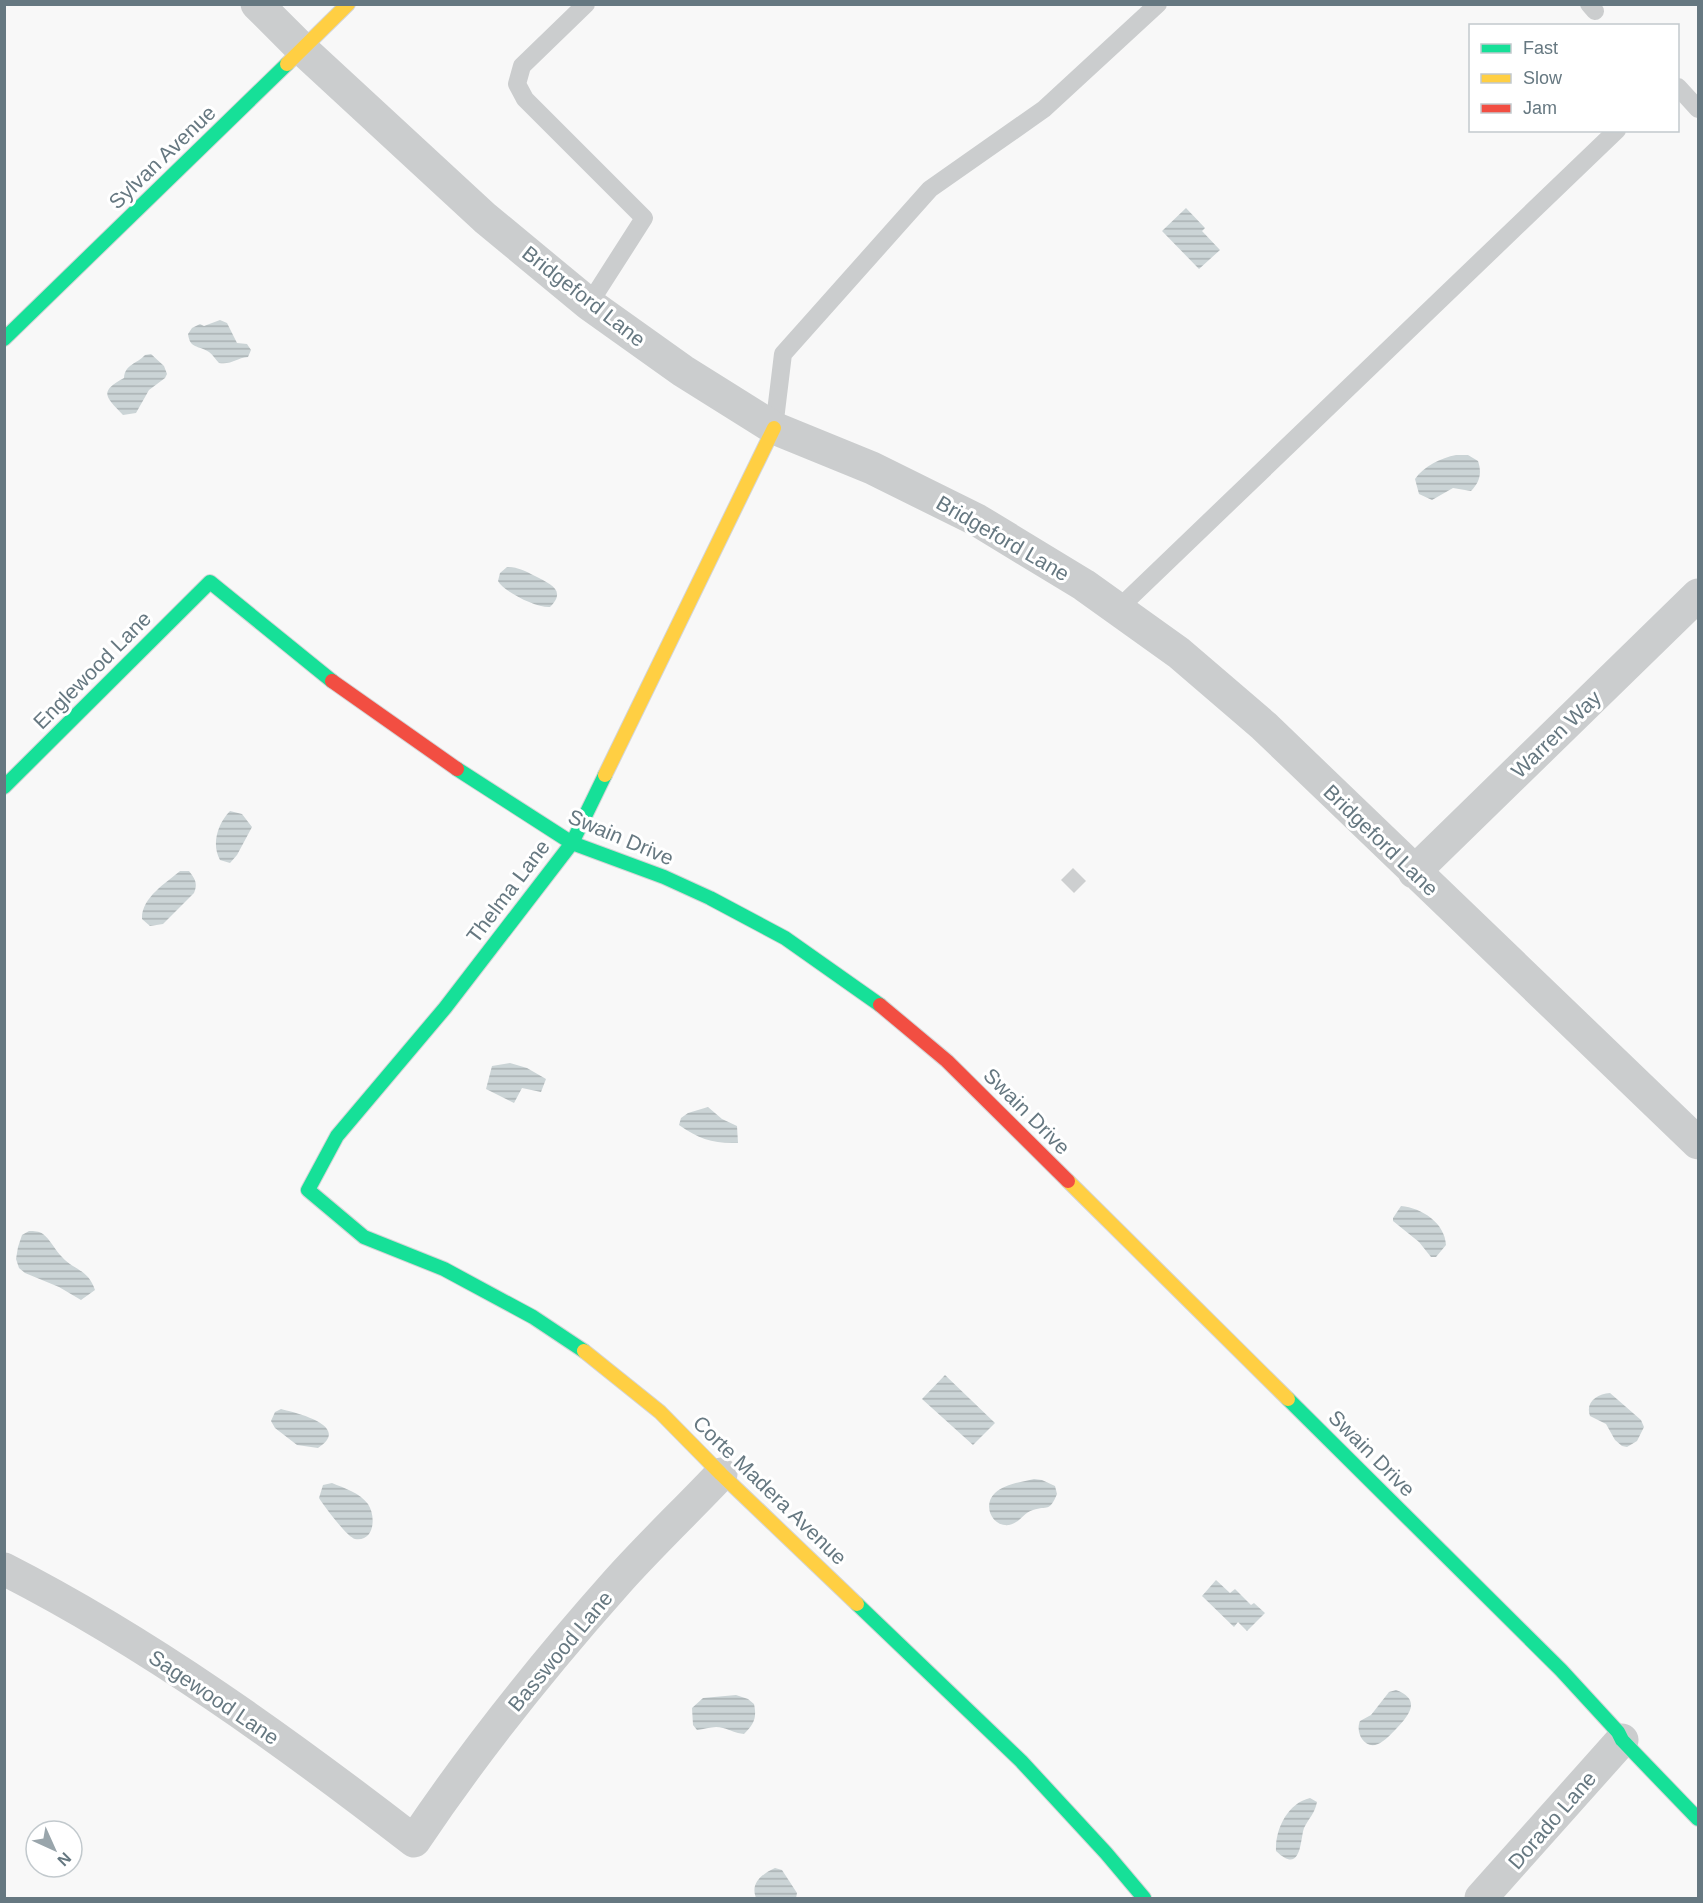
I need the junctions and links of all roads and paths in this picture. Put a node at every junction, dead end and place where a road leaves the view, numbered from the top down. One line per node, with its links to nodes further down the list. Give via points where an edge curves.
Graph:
1 (257, 4): 5 (street, Bridgeford Lane)
2 (348, 4): 5 (street, Sylvan Avenue)
3 (586, 4): 9 (lane, via 522,66 517,84 525,99 644,218)
4 (1158, 4): 11 (lane, via 1044,109 930,189 783,354)
5 (302, 49): 9 (street, Bridgeford Lane, via 485,218); 10 (street, Sylvan Avenue)
6 (1679, 89): 7 (lane)
7 (1698, 109)
8 (1615, 132): 14 (lane)
9 (589, 304): 11 (street, Bridgeford Lane)
10 (4, 339)
11 (774, 428): 14 (street, Bridgeford Lane, via 872,468 977,520); 16 (street, Thelma Lane)
12 (210, 582): 15 (street, Englewood Lane); 16 (street, Swain Drive, via 318,671 394,726)
13 (1698, 595): 17 (street, Warren Way)
14 (1118, 609): 17 (street, Bridgeford Lane, via 1179,653 1264,726)
15 (4, 787)
16 (572, 843): 19 (street, Thelma Lane, via 445,1008 337,1136); 22 (street, Swain Drive, via 664,877 785,938 868,995 947,1060 1561,1670)
17 (1414, 872): 18 (street, Bridgeford Lane)
18 (1698, 1143)
19 (309, 1190): 20 (street, Corte Madera Avenue, via 364,1237 444,1269 533,1317 593,1357 660,1412)
20 (721, 1474): 24 (street, Basswood Lane, via 618,1581 526,1688); 25 (street, Corte Madera Avenue, via 1021,1761)
21 (4, 1569): 24 (street, Sagewood Lane, via 129,1640 249,1718)
22 (1622, 1740): 23 (street, Swain Drive); 26 (street, Dorado Lane)
23 (1698, 1819)
24 (414, 1841)
25 (1144, 1899)
26 (1481, 1899)

